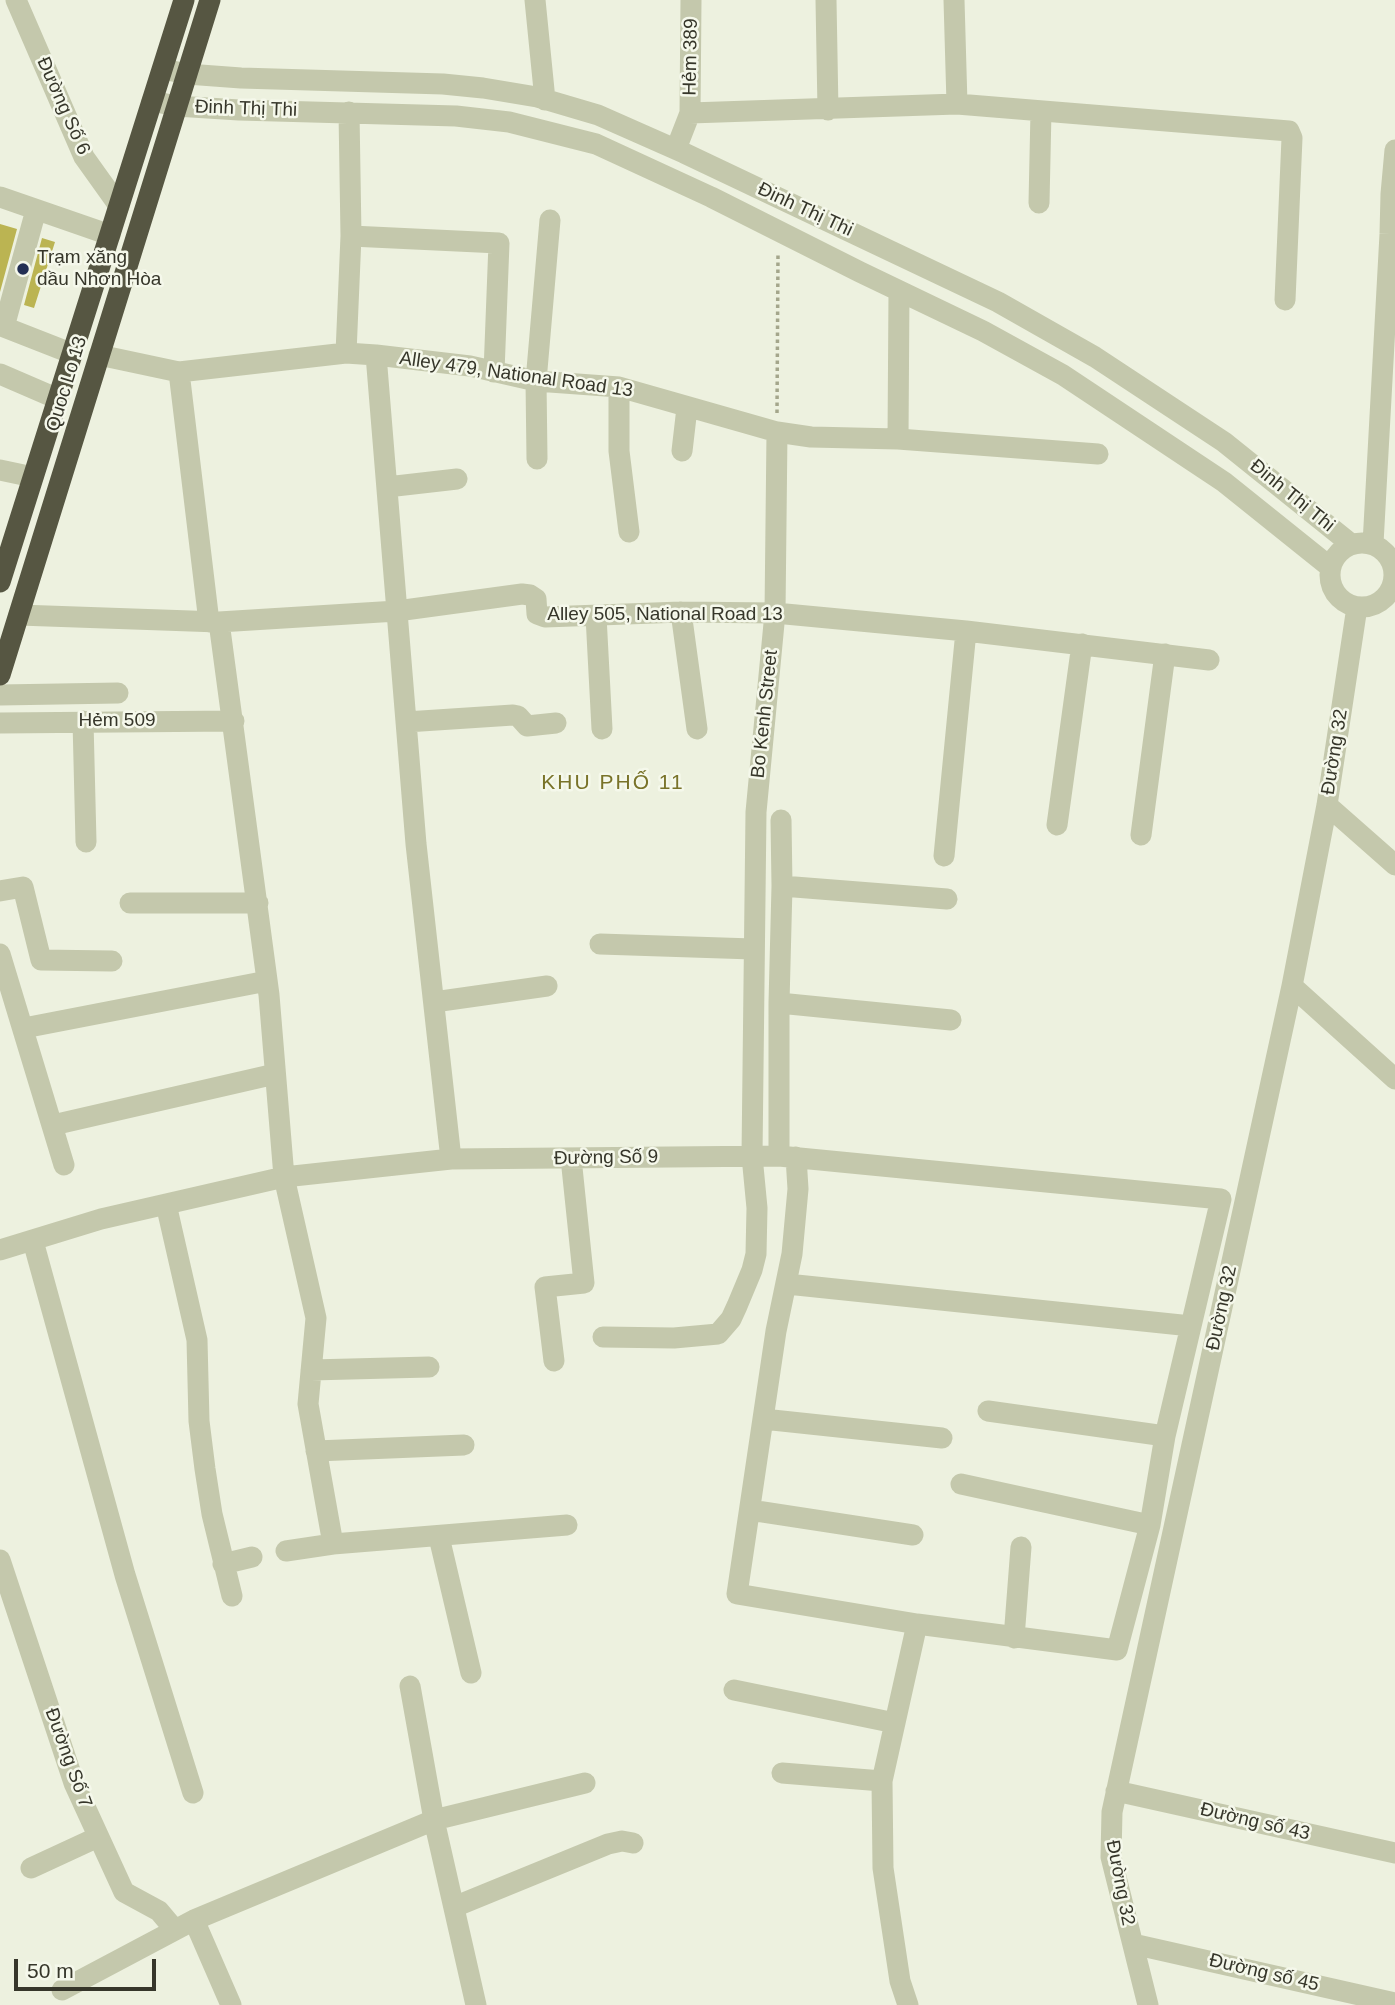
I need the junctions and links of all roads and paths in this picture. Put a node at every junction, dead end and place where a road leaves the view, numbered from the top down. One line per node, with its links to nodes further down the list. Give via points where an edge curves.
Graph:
1 (16, 0): 22 (street, Đường Số 6, via 84,157)
2 (184, 0): 8 (highway, Quoc Lo 13)
3 (210, 0): 9 (highway, Quoc Lo 13)
4 (535, 0): 10 (street)
5 (691, 0): 17 (street, Hẻm 389)
6 (826, 0): 14 (street)
7 (954, 0): 12 (street)
8 (163, 69): 9 (street); 11 (highway, Quoc Lo 13)
9 (187, 74): 10 (street, Đinh Thị Thi, via 443,84); 13 (highway, Quoc Lo 13)
10 (545, 100): 18 (street, Đinh Thị Thi, via 598,115)
11 (152, 101): 13 (street); 22 (highway, Quoc Lo 13)
12 (957, 104): 14 (street); 15 (street)
13 (176, 106): 16 (street, Đinh Thị Thi); 33 (highway, Quoc Lo 13)
14 (828, 110): 17 (street)
15 (1041, 111): 21 (street); 30 (street, via 1289,131)
16 (349, 112): 25 (street, Đinh Thị Thi, via 456,116 564,134 663,173); 28 (street)
17 (690, 113): 18 (street)
18 (676, 149): 52 (street, Đinh Thị Thi, via 999,302 1095,358 1224,442)
19 (1395, 150): 27 (street)
20 (0, 197): 23 (street)
21 (1039, 203)
22 (119, 206): 26 (highway, Quoc Lo 13)
23 (36, 210): 26 (street); 32 (street, via 4,327)
24 (550, 220): 38 (street)
25 (778, 231): 29 (street, Đinh Thị Thi); 42 (path)
26 (110, 235): 32 (highway, Quoc Lo 13)
27 (1393, 235): 53 (street)
28 (351, 236): 31 (street); 36 (street, via 499,243)
29 (899, 291): 43 (street); 54 (street, Đinh Thị Thi, via 1063,374 1224,482)
30 (1285, 300)
31 (346, 353): 34 (street, Alley 479, National Road 13); 35 (street, Alley 479, National Road 13)
32 (73, 354): 40 (highway, Quoc Lo 13)
33 (99, 355): 35 (street, Alley 479, National Road 13); 61 (highway, Quoc Lo 13)
34 (376, 355): 36 (street, Alley 479, National Road 13); 50 (street)
35 (179, 372): 63 (street)
36 (494, 372): 38 (street, Alley 479, National Road 13)
37 (0, 374): 40 (street)
38 (536, 381): 39 (street, Alley 479, National Road 13); 46 (street)
39 (620, 387): 41 (street, Alley 479, National Road 13); 51 (street, via 619,451)
40 (58, 400): 48 (highway, Quoc Lo 13)
41 (687, 408): 42 (street, Alley 479, National Road 13); 44 (street)
42 (777, 432): 43 (street, Alley 479, National Road 13); 60 (street, Bo Kenh Street)
43 (898, 439): 45 (street, Alley 479, National Road 13)
44 (682, 451)
45 (1098, 454)
46 (537, 459)
47 (0, 470): 48 (street)
48 (33, 477): 55 (highway, Quoc Lo 13)
49 (457, 479): 50 (street)
50 (387, 487): 58 (street)
51 (629, 531)
52 (1351, 544): 53 (street); 54 (street, via 1341,549)
53 (1373, 544): 56 (street, via 1383,550 1394,569)
54 (1329, 567): 57 (street, via 1332,589)
55 (0, 582)
56 (1390, 602): 57 (street)
57 (1357, 607): 78 (street, Đường 32)
58 (397, 611): 62 (street, Alley 505, National Road 13, via 522,594 536,599 541,617); 63 (street, Alley 505, National Road 13); 73 (street)
59 (681, 612): 60 (street, Alley 505, National Road 13); 62 (street, Alley 505, National Road 13); 77 (street)
60 (775, 613): 64 (street, Alley 505, National Road 13); 91 (street, Bo Kenh Street, via 756,812)
61 (19, 615): 63 (street, Alley 505, National Road 13); 68 (highway, Quoc Lo 13)
62 (596, 616): 76 (street)
63 (214, 622): 72 (street)
64 (966, 631): 65 (street, Alley 505, National Road 13); 83 (street)
65 (1082, 644): 66 (street, Alley 505, National Road 13); 80 (street)
66 (1165, 654): 67 (street, Alley 505, National Road 13); 81 (street)
67 (1209, 660)
68 (0, 675)
69 (118, 693): 70 (street)
70 (0, 695)
71 (83, 721): 72 (street, Hẻm 509); 74 (street, Hẻm 509); 82 (street)
72 (234, 721): 89 (street)
73 (406, 722): 75 (street, via 513,715 527,726); 97 (street)
74 (0, 723)
75 (556, 723)
76 (602, 729)
77 (697, 729)
78 (1327, 805): 84 (street); 96 (street, Đường 32)
79 (781, 820): 85 (street)
80 (1057, 825)
81 (1141, 835)
82 (86, 842)
83 (944, 856)
84 (1395, 865)
85 (782, 886): 87 (street); 98 (street)
86 (0, 891): 93 (street, via 23,887 41,960)
87 (947, 899)
88 (130, 903): 89 (street)
89 (258, 903): 94 (street)
90 (600, 944): 91 (street)
91 (753, 949): 104 (street, Bo Kenh Street)
92 (0, 954): 100 (street)
93 (112, 961)
94 (267, 981): 100 (street); 101 (street)
95 (547, 986): 97 (street)
96 (1292, 986): 102 (street); 147 (street, Đường 32)
97 (434, 1002): 107 (street)
98 (779, 1003): 99 (street); 105 (street)
99 (951, 1020)
100 (24, 1028): 103 (street)
101 (275, 1073): 103 (street); 109 (street)
102 (1395, 1079)
103 (52, 1125): 108 (street)
104 (752, 1156): 105 (street, Đường Số 9); 106 (street, Đường Số 9); 115 (street, Bo Kenh Street, via 756,1254 746,1287 723,1329 709,1336)
105 (787, 1157): 113 (street, via 798,1189); 114 (street, Đường Số 9, via 1220,1199)
106 (571, 1158): 107 (street, Đường Số 9); 116 (street, via 583,1283 545,1287)
107 (451, 1159): 109 (street, Đường Số 9)
108 (64, 1165)
109 (284, 1177): 110 (street, Đường Số 9); 118 (street, via 316,1318)
110 (166, 1204): 111 (street, Đường Số 9); 136 (street, via 197,1340 205,1469)
111 (33, 1241): 112 (street, Đường Số 9); 148 (street, via 125,1575)
112 (0, 1250)
113 (787, 1284): 114 (street); 120 (street)
114 (1191, 1326): 121 (street)
115 (603, 1337)
116 (554, 1361)
117 (429, 1367): 118 (street)
118 (311, 1370): 124 (street, via 308,1404)
119 (988, 1410): 121 (street)
120 (763, 1419): 122 (street); 126 (street)
121 (1166, 1436): 128 (street)
122 (942, 1438)
123 (464, 1445): 124 (street)
124 (316, 1451): 131 (street)
125 (961, 1484): 128 (street)
126 (750, 1510): 129 (street); 138 (street, via 737,1594)
127 (567, 1525): 130 (street)
128 (1150, 1525): 139 (street, via 1117,1650)
129 (913, 1535)
130 (439, 1537): 131 (street); 140 (street)
131 (332, 1544): 133 (street)
132 (1021, 1547): 139 (street)
133 (286, 1551)
134 (252, 1558): 136 (street)
135 (0, 1560): 150 (street, Đường Số 7, via 74,1783)
136 (223, 1564): 137 (street)
137 (232, 1596)
138 (917, 1624): 139 (street); 143 (street)
139 (1014, 1638)
140 (471, 1673)
141 (410, 1686): 149 (street)
142 (734, 1690): 143 (street)
143 (895, 1723): 145 (street)
144 (782, 1773): 145 (street)
145 (883, 1781): 161 (street, via 883,1868 900,1981)
146 (585, 1783): 149 (street)
147 (1116, 1791): 152 (street, Đường số 43); 156 (street, Đường 32, via 1111,1857)
148 (193, 1793)
149 (434, 1820): 154 (street); 155 (street)
150 (98, 1836): 153 (street); 155 (street, Đường Số 7, via 124,1892)
151 (633, 1843): 154 (street, via 608,1844)
152 (1395, 1853)
153 (31, 1868)
154 (454, 1907): 160 (street)
155 (184, 1925): 157 (street); 159 (street)
156 (1133, 1944): 158 (street, Đường số 45); 162 (street, Đường 32)
157 (62, 1990)
158 (1395, 2003)
159 (231, 2005)
160 (476, 2005)
161 (908, 2005)
162 (1148, 2005)

